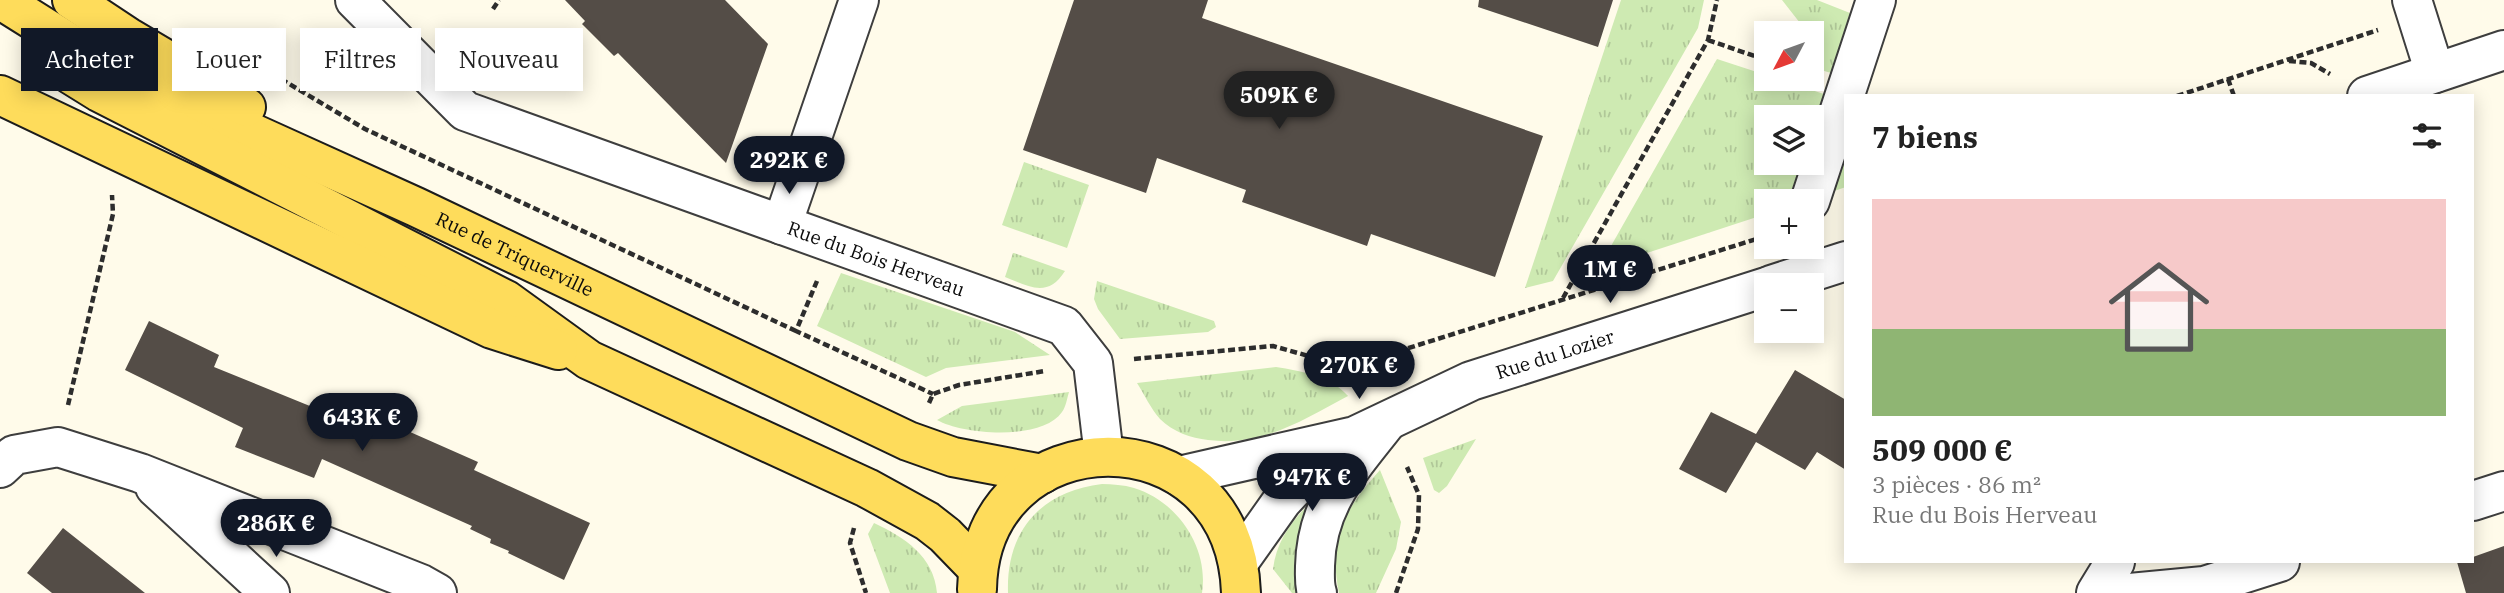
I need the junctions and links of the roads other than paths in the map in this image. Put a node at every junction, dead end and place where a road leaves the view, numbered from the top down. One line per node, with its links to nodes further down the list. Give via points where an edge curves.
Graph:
1 (1, 0): 15 (main road, Rue de Triquerville, via 111,69)
2 (72, 0): 15 (main road)
3 (355, 0): 16 (street, Rue du Bois Herveau, via 465,111)
4 (859, 0): 16 (street)
5 (1876, 0): 11 (street)
6 (2414, 9): 9 (street)
7 (0, 29): 20 (main road, via 99,92 506,300)
8 (2504, 50): 9 (street)
9 (2435, 73): 10 (street)
10 (2351, 87)
11 (1845, 94)
12 (0, 95): 20 (main road, via 492,330)
13 (1844, 97): 14 (street)
14 (1814, 189)
15 (416, 207): 25 (main road, Rue de Triquerville, via 908,441 953,457)
16 (782, 225): 22 (street, Rue du Bois Herveau, via 1064,326 1093,363)
17 (1844, 261): 18 (street, Rue du Lozier)
18 (1789, 273)
19 (1754, 284): 21 (street, Rue du Lozier, via 1471,381)
20 (589, 360): 32 (main road, via 867,488 927,521 945,535)
21 (1371, 428): 26 (street, Rue du Lozier); 31 (street, Rue du Lozier, via 1309,472 1282,501); 35 (street, Rue du Lozier, via 1329,503 1316,541)
22 (1104, 456): 25 (main road, via 1062,464); 26 (main road, via 1147,461)
23 (0, 468): 24 (street, via 15,455 58,447)
24 (140, 473): 33 (street); 34 (street)
25 (1042, 474): 32 (main road, via 1006,504 993,524)
26 (1179, 476): 31 (main road, via 1201,493 1225,525)
27 (2504, 491): 28 (street)
28 (2474, 501)
29 (2114, 563): 36 (street)
30 (2277, 563): 37 (street, via 2204,586)
31 (1240, 578)
32 (978, 581)
33 (270, 593)
34 (437, 593)
35 (1317, 593)
36 (2096, 593)
37 (2130, 593)

